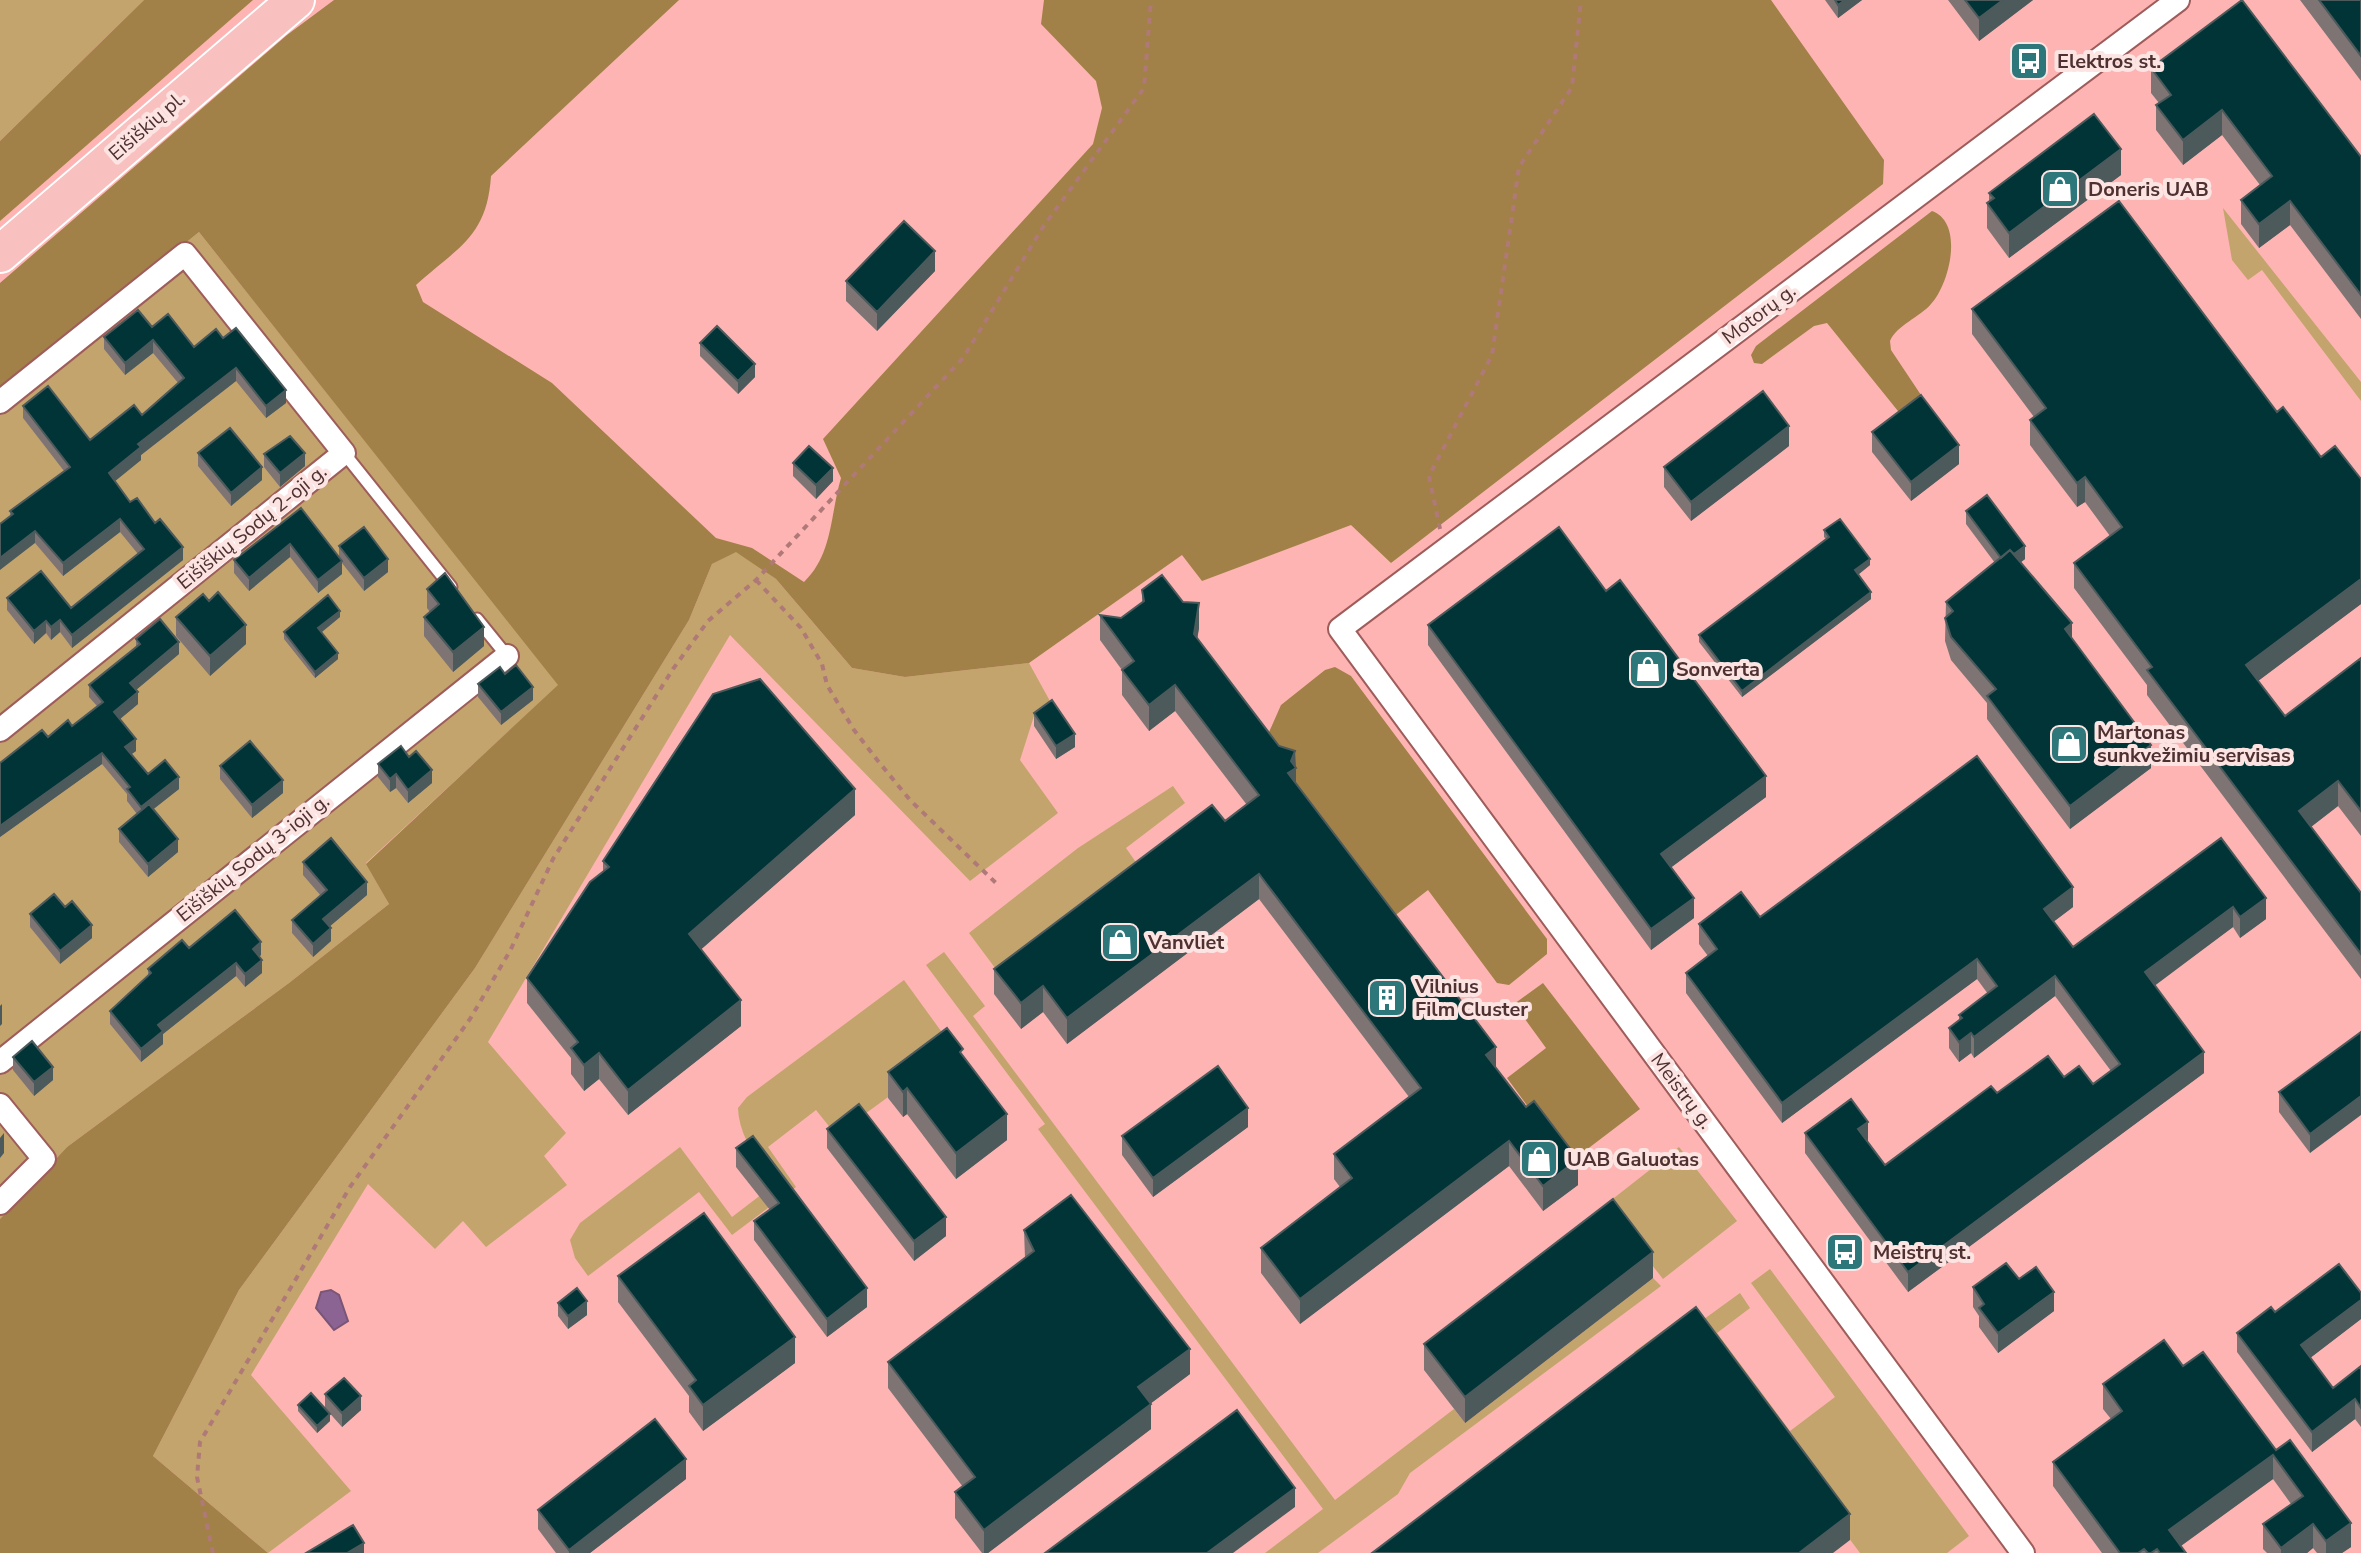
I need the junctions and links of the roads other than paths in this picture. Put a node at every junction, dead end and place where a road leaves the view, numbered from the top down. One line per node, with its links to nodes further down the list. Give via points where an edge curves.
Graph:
1 (296, 0): 3 (main road, Eišiškių pl.)
2 (2178, 0): 8 (street, Motorų g.)
3 (0, 254)
4 (0, 402): 5 (street, Eišiškių Sodų 2-oji g., via 185,254)
5 (344, 453): 6 (lane); 10 (street, Eišiškių Sodų 2-oji g.)
6 (459, 596)
7 (468, 608): 9 (lane)
8 (1340, 629): 14 (street, Meistrų g.)
9 (507, 656): 11 (street, Eišiškių Sodų 3-ioji g.)
10 (0, 730)
11 (0, 1062)
12 (0, 1105): 13 (street, via 44,1159)
13 (0, 1203)
14 (2023, 1553)

